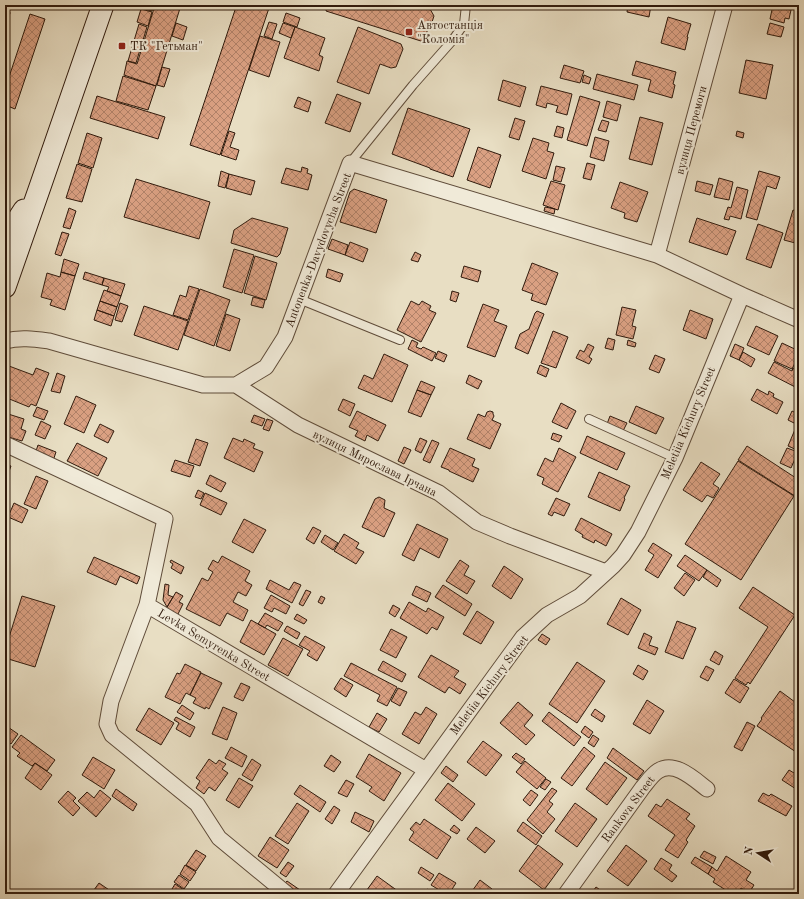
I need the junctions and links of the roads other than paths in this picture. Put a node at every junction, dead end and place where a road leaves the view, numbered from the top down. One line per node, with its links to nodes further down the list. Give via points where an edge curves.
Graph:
1 (102, 5): 5 (main road)
2 (466, 5): 4 (lane, via 464,24 452,41)
3 (725, 5): 7 (street, вулиця Перемоги)
4 (350, 163): 7 (street, Antonenka-Davydovycha Street); 10 (street, Antonenka-Davydovycha Street)
5 (41, 184): 6 (main road); 8 (main road)
6 (5, 236)
7 (657, 255): 9 (street, Antonenka-Davydovycha Street)
8 (5, 287)
9 (742, 295): 11 (street, Antonenka-Davydovycha Street); 17 (street, Meletiia Kichury Street)
10 (299, 299): 12 (lane); 14 (street, Antonenka-Davydovycha Street, via 285,337 266,367)
11 (799, 320)
12 (400, 340)
13 (5, 341): 14 (street, via 30,339 49,342 203,385)
14 (236, 385): 18 (street, вулиця Мирослава Ірчана, via 298,425 439,493 477,522)
15 (589, 419): 17 (lane)
16 (5, 444): 19 (street, Levka Semyrenka Street, via 165,519)
17 (676, 458): 18 (street, Meletiia Kichury Street, via 638,532 623,555)
18 (606, 572): 20 (street, Meletiia Kichury Street, via 580,596 547,615 523,637)
19 (147, 605): 20 (street, Levka Semyrenka Street); 22 (street, via 111,701 107,724 112,735 197,804 219,838)
20 (426, 770): 23 (street, Meletiia Kichury Street)
21 (708, 789): 24 (street, Rankova Street, via 676,768 658,771)
22 (287, 894)
23 (336, 894)
24 (566, 894)

